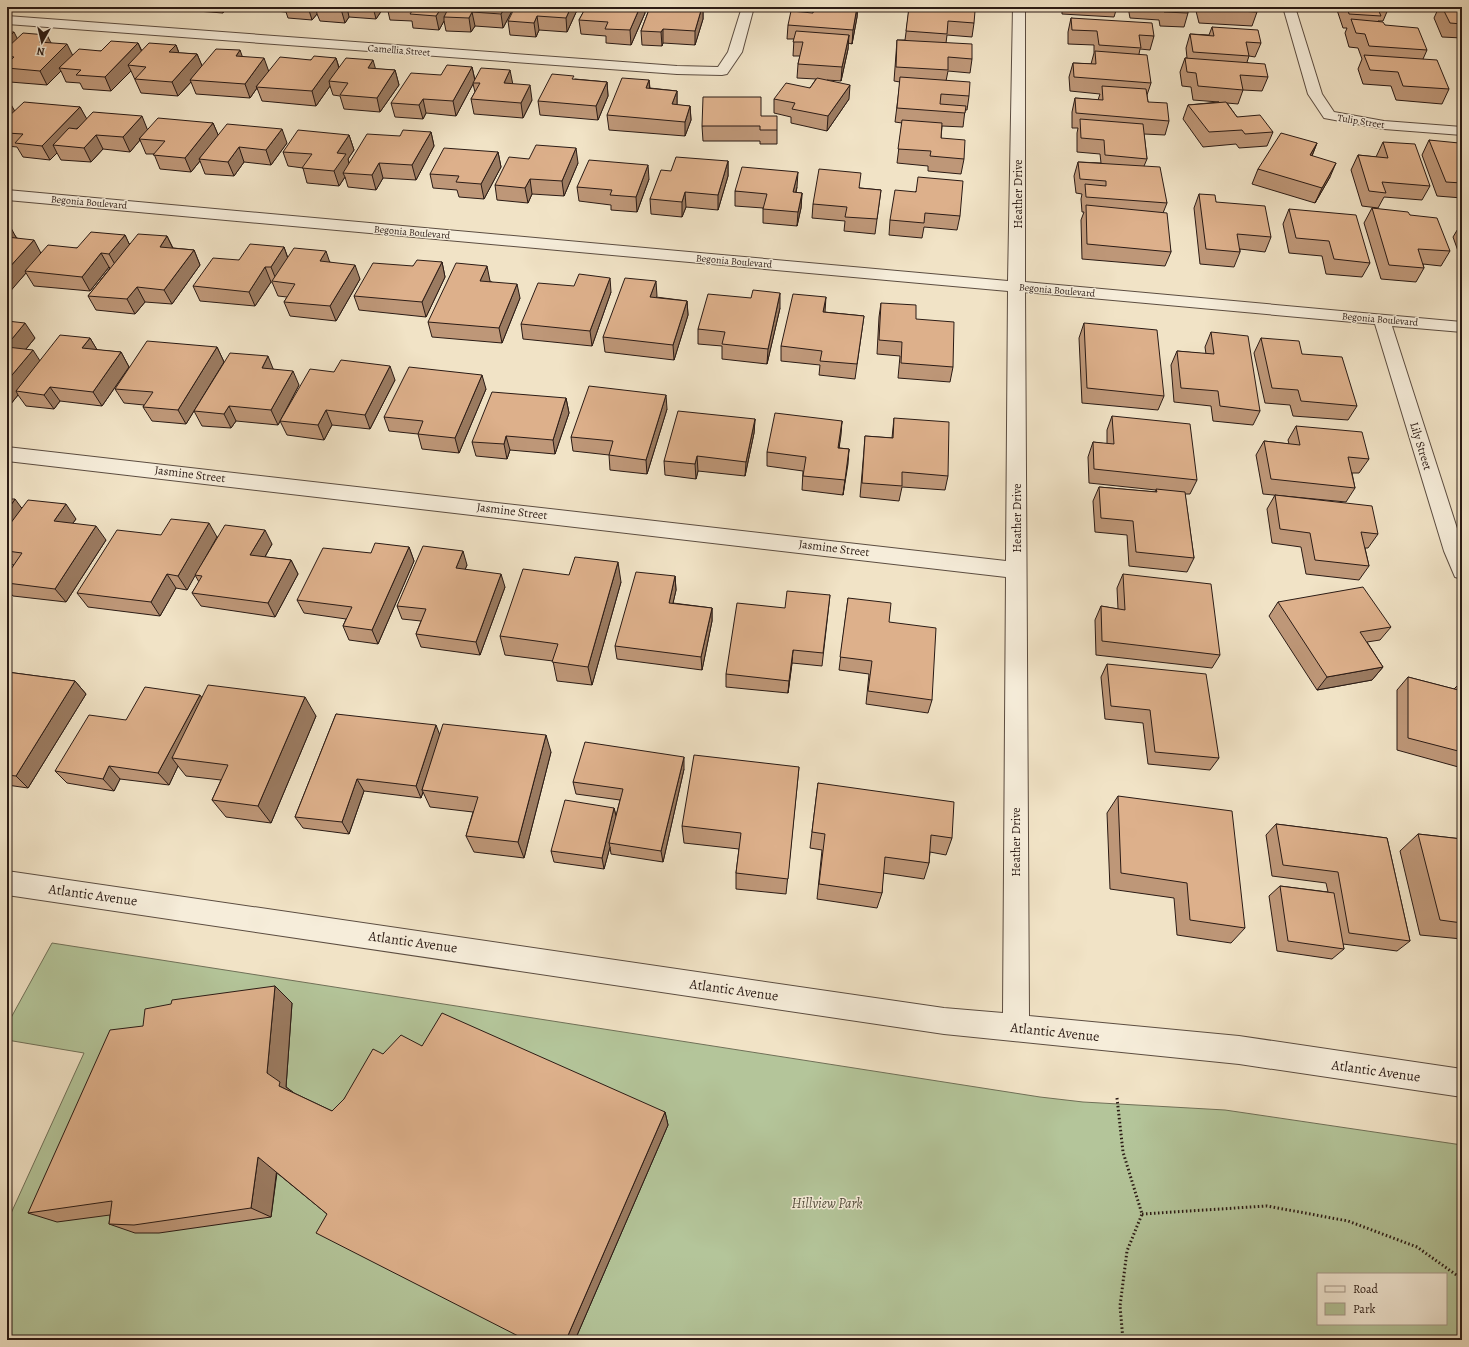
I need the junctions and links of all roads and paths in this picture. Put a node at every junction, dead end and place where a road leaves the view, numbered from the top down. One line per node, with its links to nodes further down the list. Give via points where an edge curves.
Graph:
1 (748, 7): 4 (street, Camellia Street, via 735,52 722,71 677,70)
2 (1019, 7): 7 (street, Heather Drive)
3 (1289, 7): 5 (street, Tulip Street, via 1316,94 1329,115 1384,125)
4 (7, 20)
5 (1462, 130)
6 (7, 195): 7 (street, Begonia Boulevard)
7 (1017, 286): 8 (street, Begonia Boulevard); 11 (street, Heather Drive)
8 (1382, 320): 9 (street, Begonia Boulevard); 12 (street, Lily Street)
9 (1462, 327)
10 (7, 454): 11 (street, Jasmine Street)
11 (1017, 570): 14 (street, Heather Drive)
12 (1462, 571)
13 (7, 883): 14 (street, Atlantic Avenue, via 944,1021)
14 (1016, 1028): 15 (street, Atlantic Avenue, via 1239,1050)
15 (1462, 1083)
16 (1117, 1098): 17 (path, via 1123,1152)
17 (1142, 1214): 18 (path, via 1267,1206 1348,1221 1417,1247); 19 (path, via 1127,1251 1120,1306)
18 (1462, 1279)
19 (1123, 1340)

